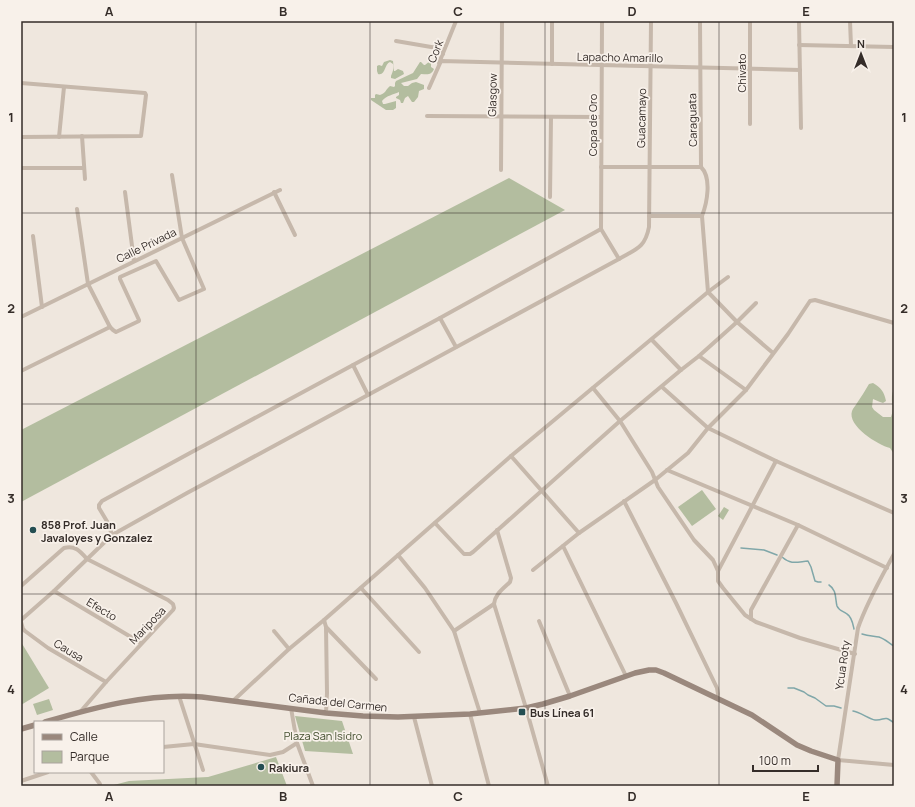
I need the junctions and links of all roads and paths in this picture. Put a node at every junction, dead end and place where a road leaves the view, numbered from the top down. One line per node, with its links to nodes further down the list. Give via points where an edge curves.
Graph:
1 (456, 21): 14 (street, Cork)
2 (502, 21): 16 (street, Glasgow)
3 (552, 21): 17 (street)
4 (602, 21): 18 (street, Copa de Oro)
5 (651, 21): 19 (street, Guacamayo)
6 (700, 21): 20 (street, Caraguata)
7 (750, 21): 21 (street, Chivato)
8 (799, 21): 11 (street)
9 (850, 21): 12 (street)
10 (396, 41): 14 (street, via 437,48)
11 (799, 45): 12 (street); 22 (street)
12 (851, 46): 13 (street)
13 (894, 46)
14 (443, 54): 15 (street, Cork, via 429,88)
15 (441, 61): 16 (street, Lapacho Amarillo)
16 (502, 63): 17 (street, Lapacho Amarillo); 26 (street, Glasgow)
17 (552, 64): 18 (street, Lapacho Amarillo)
18 (601, 65): 19 (street, Lapacho Amarillo); 28 (street, Copa de Oro)
19 (650, 66): 20 (street, Lapacho Amarillo); 35 (street, Guacamayo)
20 (700, 67): 21 (street, Lapacho Amarillo); 36 (street, Caraguata)
21 (750, 68): 22 (street, Lapacho Amarillo); 29 (street, Chivato)
22 (800, 70): 30 (street)
23 (21, 83): 24 (street)
24 (64, 86): 31 (street, via 146,94 141,136); 33 (street)
25 (427, 116): 26 (street)
26 (501, 116): 27 (street); 39 (street, Glasgow)
27 (551, 116): 28 (street); 45 (street)
28 (601, 117): 34 (street, Copa de Oro)
29 (750, 124)
30 (801, 128)
31 (82, 136): 33 (street); 38 (street)
32 (21, 137): 33 (street)
33 (59, 137)
34 (601, 167): 35 (street); 49 (street, Copa de Oro)
35 (649, 167): 36 (street); 47 (street, Guacamayo)
36 (701, 167): 48 (street, Caraguata, via 707,177)
37 (21, 168): 38 (street)
38 (84, 168): 41 (street)
39 (501, 170)
40 (172, 175): 52 (street)
41 (85, 179)
42 (280, 190): 44 (street, Calle Privada)
43 (125, 192): 54 (street)
44 (274, 192): 50 (street); 52 (street, Calle Privada)
45 (550, 197)
46 (77, 209): 56 (street)
47 (649, 216): 48 (street); 53 (street, Guacamayo, via 644,242)
48 (702, 216): 57 (street, Caraguata)
49 (601, 229): 53 (street); 61 (street)
50 (295, 235)
51 (33, 236): 59 (street)
52 (182, 238): 54 (street, Calle Privada); 64 (street, via 204,288 178,299 155,261 120,278 139,320 116,332)
53 (620, 259): 66 (street, Guacamayo)
54 (134, 261): 56 (street, Calle Privada)
55 (728, 277): 57 (street)
56 (88, 284): 59 (street, Calle Privada); 64 (street)
57 (708, 292): 62 (street); 65 (street)
58 (756, 303): 62 (street)
59 (42, 306): 60 (street, Calle Privada)
60 (21, 317)
61 (440, 318): 66 (street); 69 (street)
62 (737, 322): 67 (street); 68 (street)
63 (894, 323): 67 (street, via 813,300)
64 (110, 327): 71 (street)
65 (652, 340): 70 (street); 73 (street)
66 (456, 347): 75 (street, Guacamayo)
67 (773, 353): 74 (street)
68 (699, 356): 70 (street); 74 (street)
69 (352, 365): 75 (street); 90 (street, via 102,501 99,508)
70 (681, 370): 72 (street)
71 (21, 371)
72 (662, 387): 76 (street); 77 (street)
73 (593, 388): 76 (street); 78 (street)
74 (746, 390): 77 (street)
75 (368, 395): 90 (street, Guacamayo)
76 (620, 421): 81 (street); 82 (street)
77 (708, 428): 79 (street); 80 (street, via 688,453)
78 (511, 456): 82 (street); 86 (street)
79 (776, 460): 84 (street); 85 (street)
80 (667, 470): 81 (street); 84 (street)
81 (655, 480): 83 (street); 97 (street, via 694,540 713,560)
82 (542, 490): 88 (street); 89 (street)
83 (624, 502): 89 (street); 118 (street, via 717,688)
84 (752, 506): 87 (street); 97 (street)
85 (894, 513)
86 (435, 523): 88 (street, via 464,554 473,552); 93 (street)
87 (798, 525): 95 (street); 102 (street, via 751,610)
88 (497, 530): 101 (street, via 511,578 496,595)
89 (579, 533): 91 (street)
90 (112, 535): 94 (street, Guacamayo)
91 (563, 546): 96 (street); 113 (street)
92 (894, 554): 95 (street, Ycua Roty)
93 (398, 555): 99 (street); 108 (street)
94 (87, 559): 98 (street, via 72,547 64,548); 100 (street, Guacamayo); 109 (street, Mariposa, via 173,604 173,610)
95 (887, 568): 112 (street, Ycua Roty, via 863,614)
96 (533, 570)
97 (718, 571): 102 (street, via 718,581)
98 (21, 586)
99 (361, 588): 103 (street); 111 (street)
100 (54, 591): 104 (street, Guacamayo); 109 (street, Efecto)
101 (494, 604): 108 (street); 121 (street)
102 (751, 619): 112 (street, via 800,638)
103 (324, 620): 106 (street); 110 (street)
104 (21, 621): 115 (street, Causa, via 23,629 48,648)
105 (539, 621): 117 (street)
106 (326, 627): 114 (street); 123 (street)
107 (274, 631): 110 (street)
108 (454, 631): 124 (street)
109 (141, 643): 115 (street, Mariposa)
110 (289, 649): 119 (street)
111 (419, 652)
112 (854, 654): 133 (street, Ycua Roty)
113 (626, 676): 117 (street, Cañada del Carmen); 118 (street, Cañada del Carmen, via 649,670 660,671)
114 (376, 679)
115 (106, 682): 122 (street, Mariposa)
116 (179, 696): 119 (street, Cañada del Carmen); 122 (street, Cañada del Carmen, via 148,698); 131 (street)
117 (570, 696): 121 (street, Cañada del Carmen)
118 (717, 698): 133 (street, Cañada del Carmen, via 752,715 797,745)
119 (234, 700): 120 (street, Cañada del Carmen)
120 (291, 708): 123 (street, Cañada del Carmen); 130 (street)
121 (526, 708): 124 (street, Cañada del Carmen); 143 (street)
122 (81, 712): 127 (street, Cañada del Carmen)
123 (326, 713): 126 (street, Cañada del Carmen, via 382,717)
124 (480, 713): 125 (street, Cañada del Carmen)
125 (470, 714): 126 (street, Cañada del Carmen); 142 (street)
126 (414, 716): 141 (street)
127 (49, 721)
128 (34, 725): 129 (street)
129 (21, 729)
130 (297, 743): 131 (street, via 283,752 270,754); 140 (street)
131 (194, 744): 132 (street); 135 (street)
132 (164, 747)
133 (838, 760): 134 (street); 144 (street, Ycua Roty)
134 (894, 765)
135 (203, 770)
136 (45, 773): 138 (street)
137 (92, 773): 139 (street)
138 (21, 781)
139 (100, 784)
140 (313, 786)
141 (432, 786)
142 (489, 786)
143 (548, 786)
144 (837, 786)

